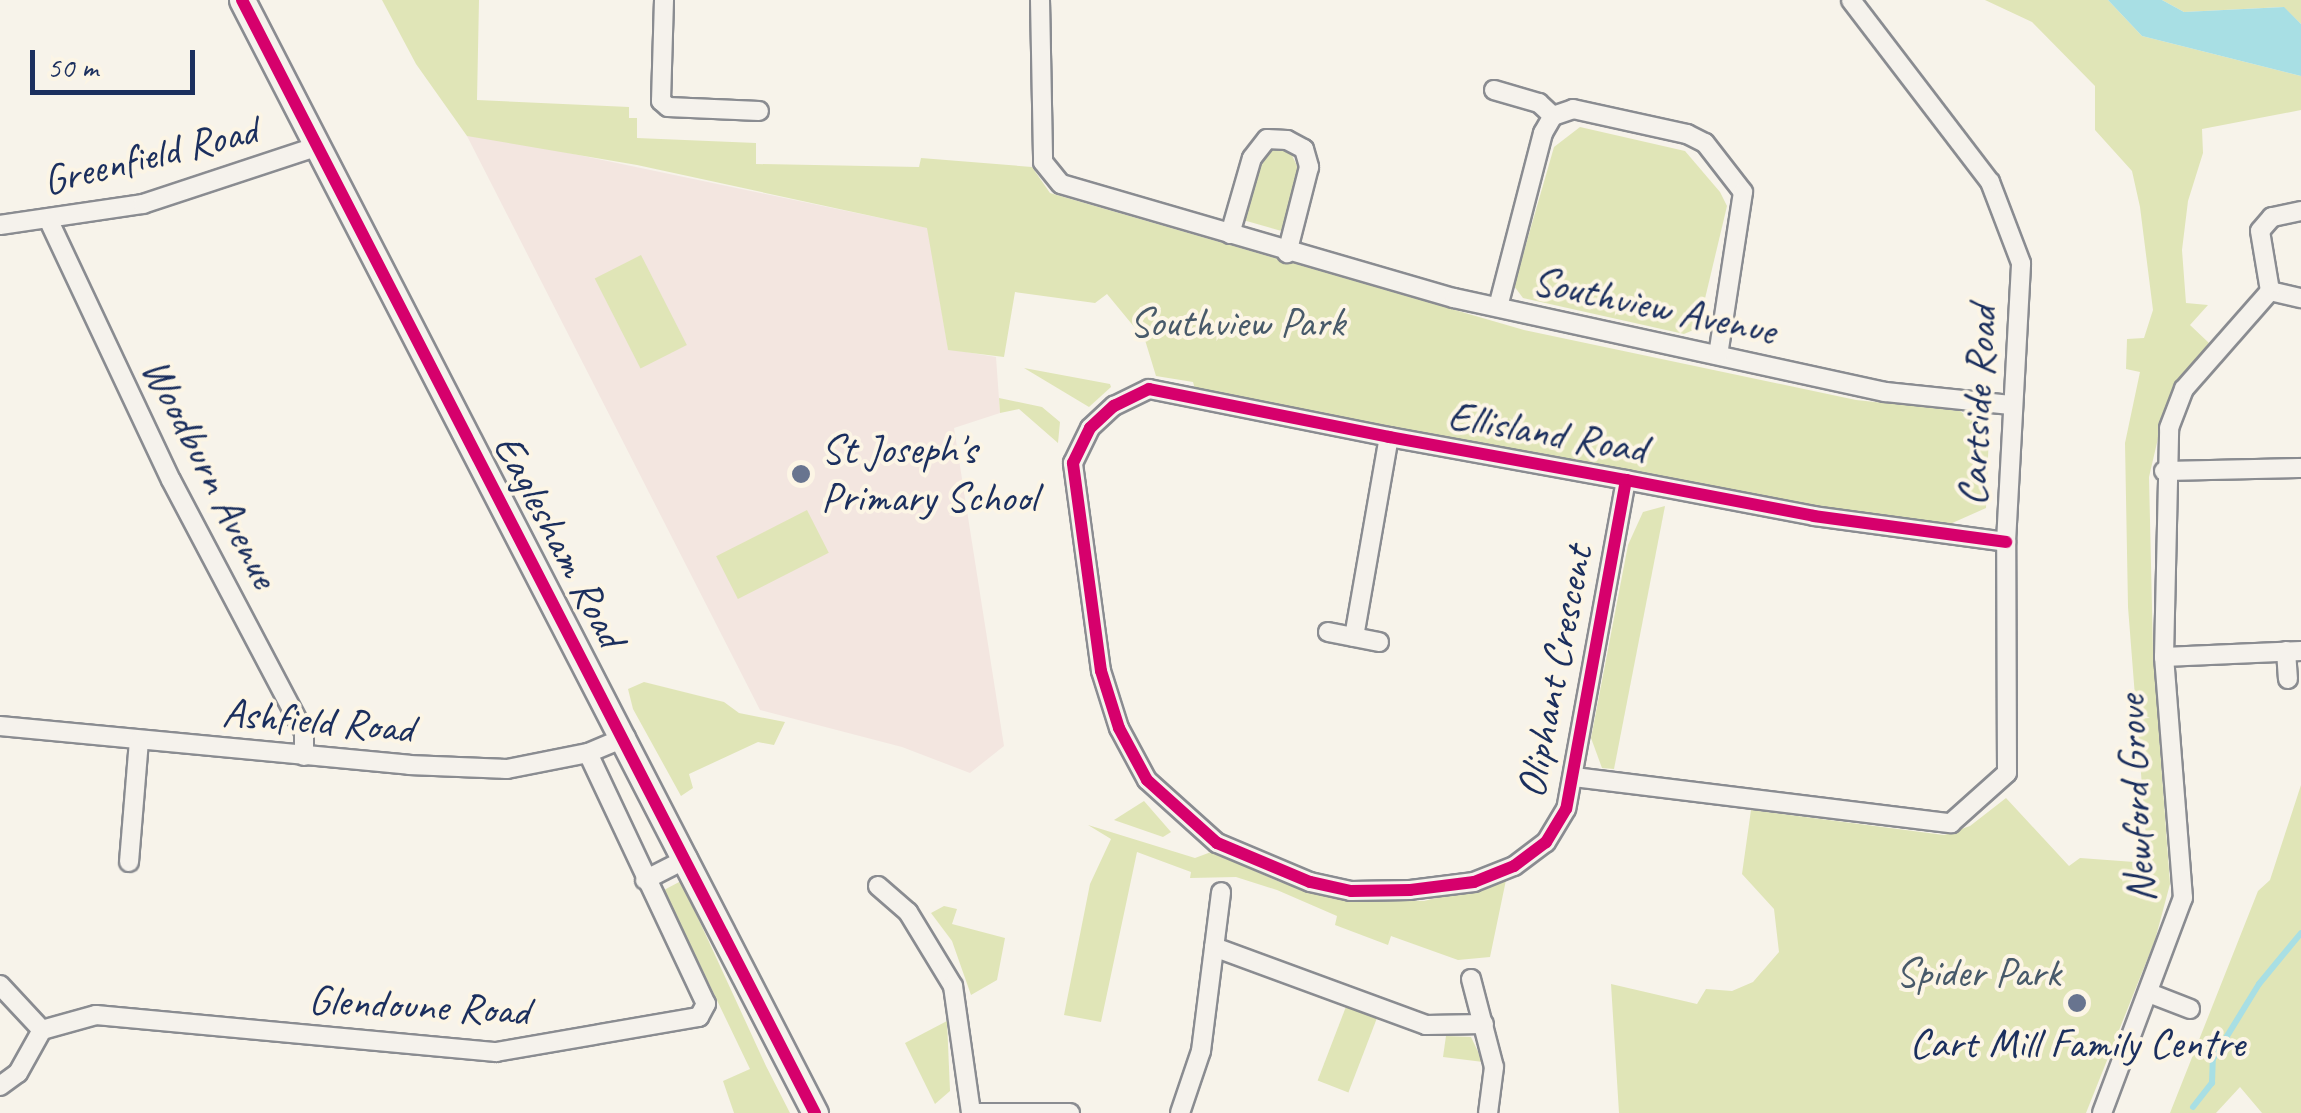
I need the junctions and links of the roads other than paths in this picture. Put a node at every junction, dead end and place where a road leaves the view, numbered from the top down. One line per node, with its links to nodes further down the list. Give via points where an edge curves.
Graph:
1 (242, 0): 8 (main road, Eaglesham Road)
2 (664, 0): 6 (street, via 661,101 668,107)
3 (1040, 0): 12 (street, Southview Avenue, via 1043,162 1061,184)
4 (1851, 0): 18 (street, Cartside Road, via 2001,202 2021,263)
5 (1494, 90): 7 (street, via 1540,103)
6 (759, 111)
7 (1553, 116): 16 (street); 17 (street, via 1573,109 1688,134 1734,177 1745,206)
8 (315, 146): 10 (street, Greenfield Road, via 176,195); 32 (main road, Eaglesham Road)
9 (2301, 212): 14 (street, via 2272,217 2260,231)
10 (49, 221): 11 (street, Greenfield Road); 35 (street, Woodburn Avenue, via 172,480 304,732)
11 (0, 225)
12 (1230, 234): 13 (street, Southview Avenue); 13 (street, via 1252,158 1267,139 1288,140 1304,148 1309,167)
13 (1287, 253): 16 (street, Southview Avenue)
14 (2270, 290): 15 (street); 22 (street, Newford Grove, via 2184,389 2169,428)
15 (2301, 298)
16 (1498, 307): 17 (street, Southview Avenue)
17 (1718, 355): 18 (street, Southview Avenue, via 1886,392)
18 (2011, 405): 24 (street, Cartside Road)
19 (1090, 428): 20 (street, Ellisland Road, via 1114,406 1149,389); 36 (street, Oliphant Crescent, via 1073,463 1101,671 1119,728 1147,780 1217,842 1280,874 1350,891 1474,882 1514,866 1546,842 1566,809)
20 (1390, 437): 23 (street, Ellisland Road); 26 (street)
21 (2301, 468): 22 (street)
22 (2164, 471): 29 (street, Newford Grove)
23 (1626, 480): 24 (street, Ellisland Road); 36 (street, Oliphant Crescent)
24 (2006, 542): 36 (street, Cartside Road, via 2011,749 2000,784 1961,819 1939,822)
25 (1328, 632): 26 (street)
26 (1354, 637): 27 (street)
27 (1380, 642)
28 (2293, 651): 29 (street, Newford Grove); 30 (street, Newford Grove)
29 (2164, 657): 45 (street, Newford Grove, via 2184,886)
30 (2288, 679)
31 (0, 726): 33 (street, Ashfield Road)
32 (626, 736): 34 (street, Ashfield Road); 37 (main road, Eaglesham Road)
33 (139, 740): 35 (street, Ashfield Road); 38 (street)
34 (588, 753): 35 (street, Ashfield Road, via 507,768); 39 (street, Glendoune Road)
35 (304, 756)
36 (1574, 776)
37 (688, 858): 39 (street); 50 (main road, Eaglesham Road)
38 (129, 862)
39 (645, 880): 48 (street, Glendoune Road, via 706,1004 699,1016 671,1026 496,1052 138,1016 96,1015)
40 (878, 886): 51 (street, via 908,912 952,986)
41 (1222, 892): 42 (street)
42 (1214, 948): 47 (street, via 1426,1025); 54 (street, via 1201,1051)
43 (1471, 979): 47 (street)
44 (0, 985): 48 (street)
45 (2149, 994): 46 (street); 56 (street, Newford Grove)
46 (2190, 1009)
47 (1484, 1024): 55 (street, via 1494,1068)
48 (42, 1030): 49 (street, via 18,1073)
49 (0, 1086)
50 (815, 1113)
51 (971, 1113)
52 (979, 1113): 53 (street)
53 (1070, 1113)
54 (1180, 1113)
55 (1488, 1113)
56 (2102, 1113)

